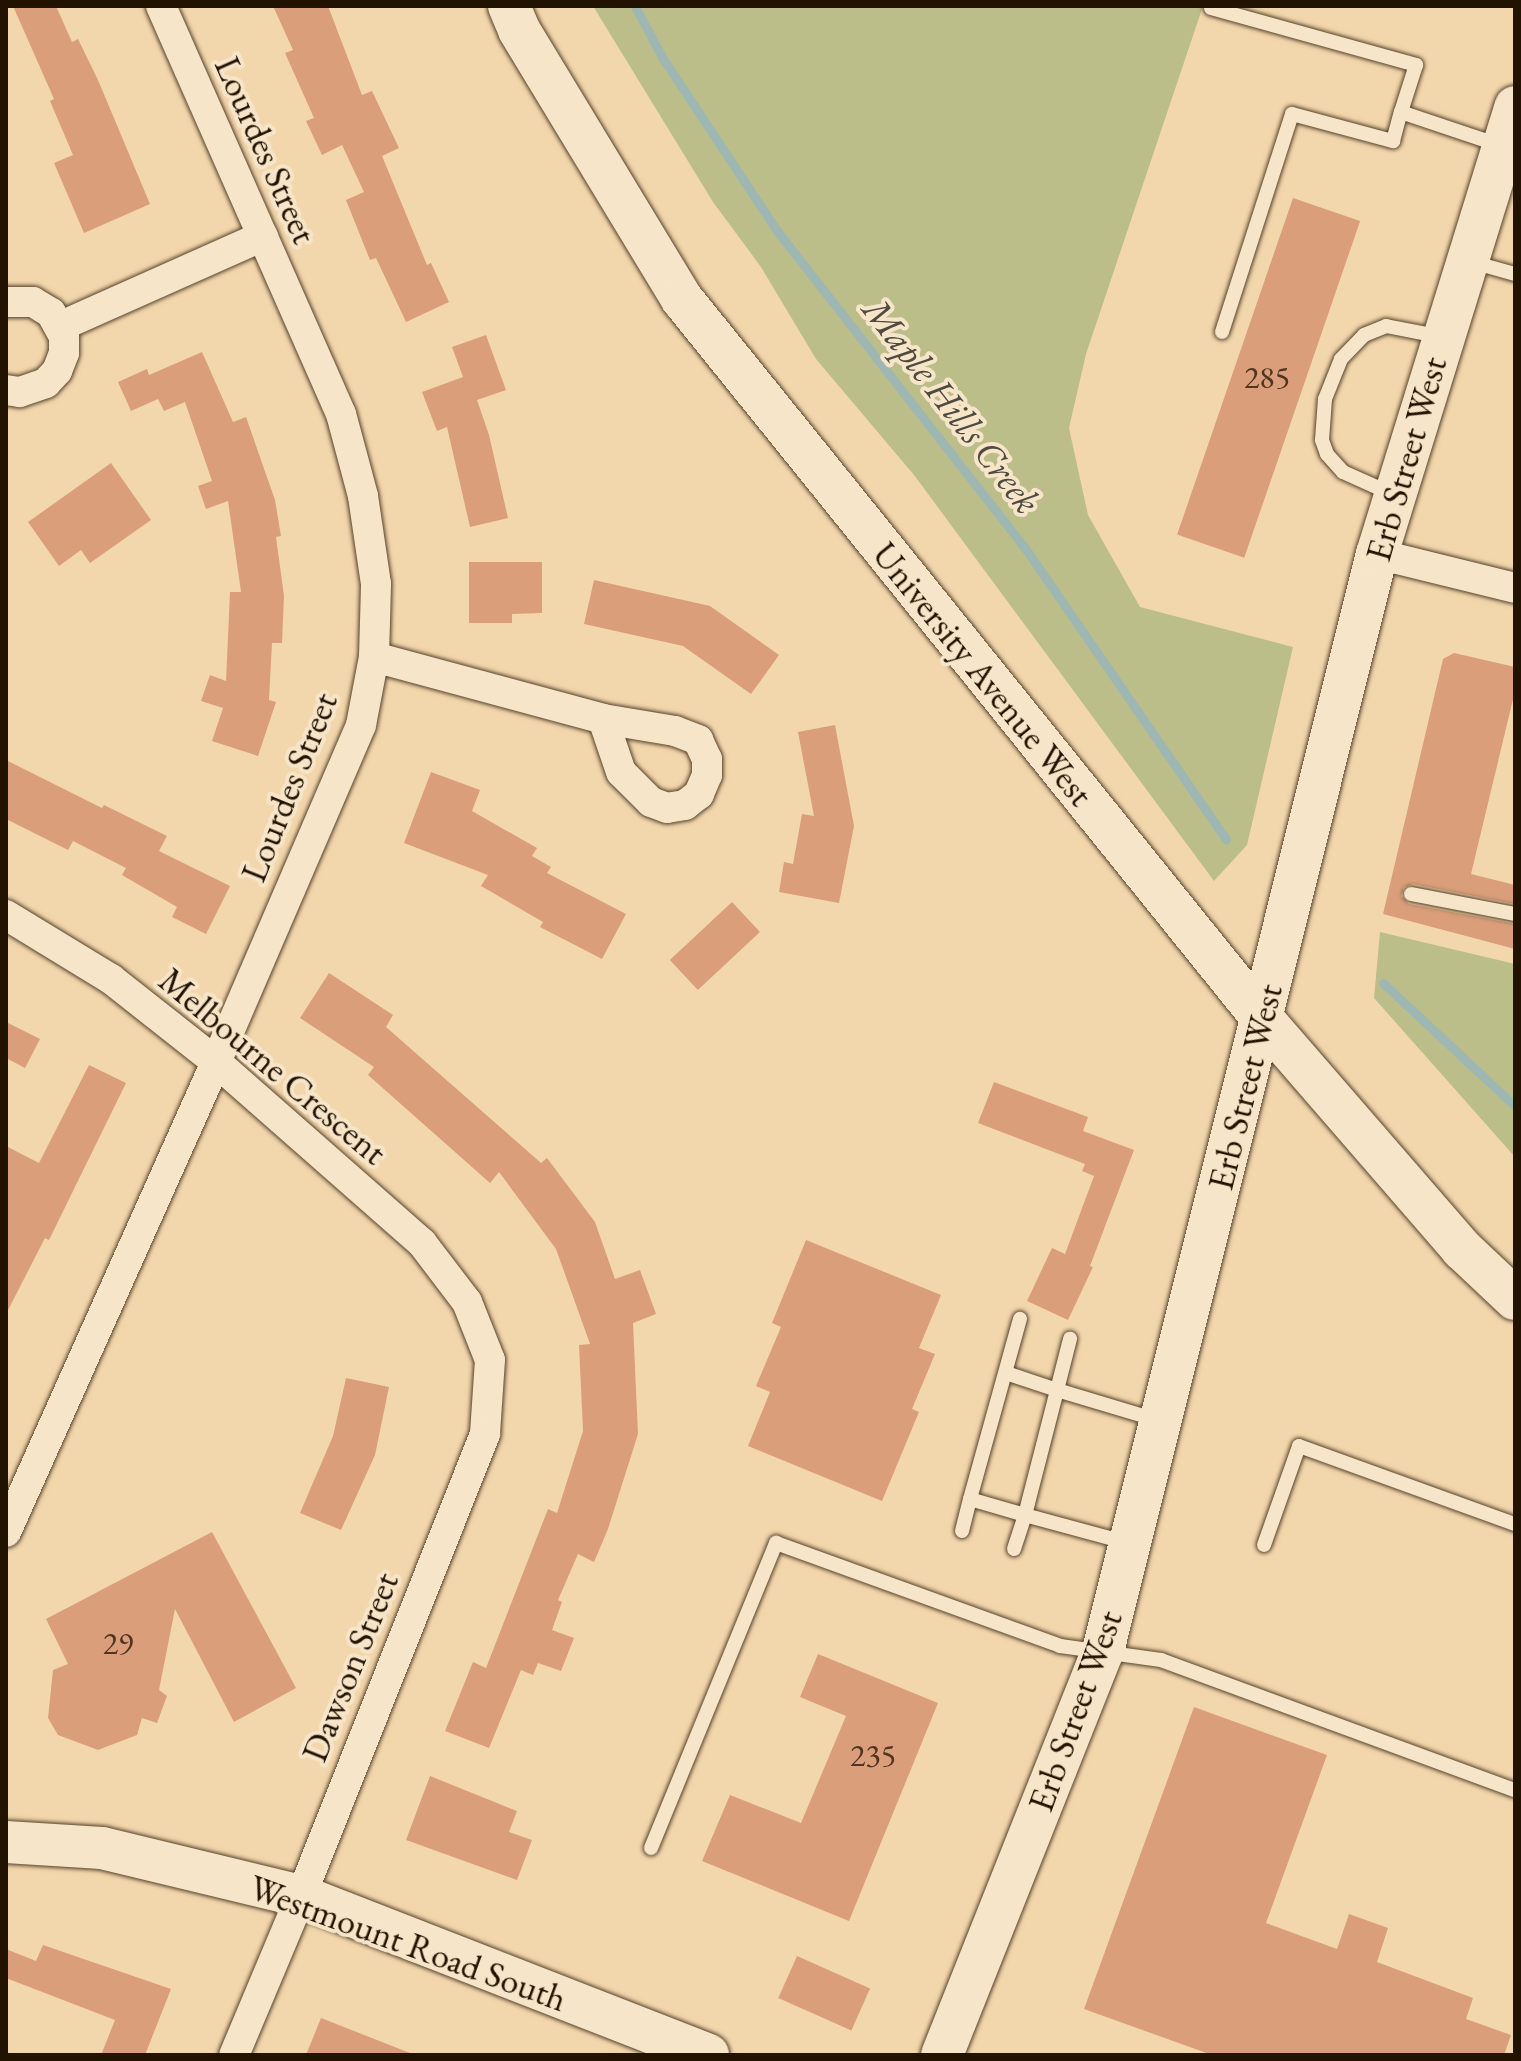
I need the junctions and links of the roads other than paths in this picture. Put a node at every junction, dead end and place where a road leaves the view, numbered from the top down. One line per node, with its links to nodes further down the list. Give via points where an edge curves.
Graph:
1 (161, 6): 7 (street, Lourdes Street)
2 (509, 6): 23 (main road, University Avenue West, via 682,299)
3 (1211, 8): 5 (lane, via 1416,65)
4 (1515, 107): 6 (main road, Erb Street West)
5 (1401, 112): 6 (lane); 12 (lane, via 1393,141 1292,114)
6 (1503, 146): 8 (main road, Erb Street West)
7 (263, 236): 11 (street); 18 (street, Lourdes Street, via 349,441 376,584)
8 (1468, 261): 9 (lane); 13 (main road, Erb Street West)
9 (1515, 274)
10 (6, 302): 11 (street, via 33,302)
11 (61, 326): 14 (street, via 64,353 57,371 35,389)
12 (1222, 332)
13 (1442, 337): 15 (main road, Erb Street West); 15 (lane, via 1386,326 1364,335 1341,359 1325,399 1322,440 1327,454 1343,472)
14 (6, 390)
15 (1394, 496): 16 (main road, Erb Street West)
16 (1377, 554): 17 (street); 23 (main road, Erb Street West)
17 (1515, 588)
18 (374, 657): 19 (street); 24 (street, Lourdes Street, via 361,725)
19 (603, 719)
20 (1411, 894): 21 (lane)
21 (1515, 914)
22 (6, 915): 24 (street, Melbourne Crescent, via 111,979)
23 (1262, 1018): 25 (main road, University Avenue West, via 1462,1249); 31 (main road, Erb Street West)
24 (216, 1062): 26 (street, Melbourne Crescent, via 422,1243); 36 (street, Lourdes Street)
25 (1515, 1299)
26 (467, 1302): 44 (street, Dawson Street, via 490,1360 485,1434)
27 (1020, 1319): 29 (lane)
28 (1070, 1339): 30 (lane)
29 (1006, 1373): 30 (lane); 32 (lane)
30 (1057, 1390): 31 (lane); 33 (lane)
31 (1162, 1421): 37 (main road, Erb Street West)
32 (970, 1499): 33 (lane); 35 (lane)
33 (1025, 1515): 37 (lane); 39 (lane)
34 (1515, 1524): 38 (lane, via 1299,1446)
35 (962, 1531)
36 (6, 1532)
37 (1132, 1544): 40 (main road, Erb Street West)
38 (1264, 1545)
39 (1014, 1549)
40 (1103, 1651): 41 (lane, via 1161,1660); 43 (lane, via 1060,1646 1004,1628 776,1543); 45 (main road, Erb Street West)
41 (1515, 1790)
42 (6, 1842): 44 (main road, Westmount Road South, via 102,1848)
43 (651, 1848)
44 (301, 1896): 46 (street, Dawson Street); 47 (main road, Westmount Road South)
45 (961, 2007): 48 (main road, Erb Street West); 49 (main road)
46 (234, 2055)
47 (708, 2055)
48 (942, 2055)
49 (979, 2055)

